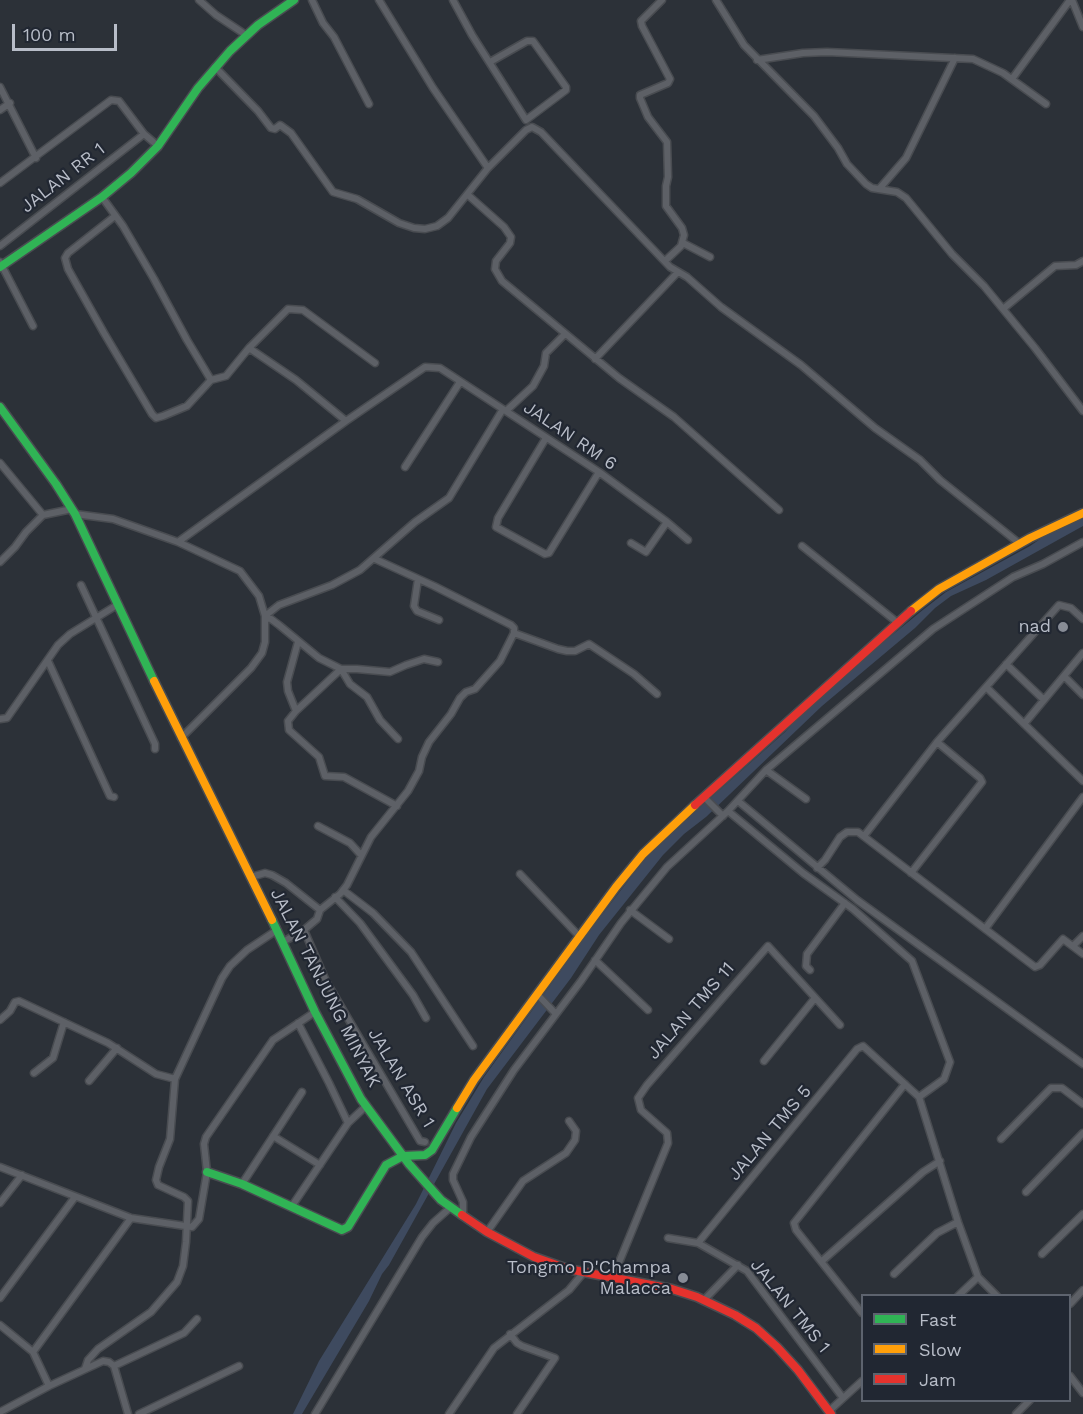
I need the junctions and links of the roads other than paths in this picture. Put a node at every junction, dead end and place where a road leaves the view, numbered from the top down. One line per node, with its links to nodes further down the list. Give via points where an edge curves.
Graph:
1 (199, 0): 10 (street)
2 (294, 0): 10 (main road)
3 (312, 0): 18 (street)
4 (380, 0): 26 (street, via 433,88)
5 (453, 0): 13 (street)
6 (662, 0): 32 (street, via 641,21 670,81 640,98 648,117 667,142 666,206 682,228)
7 (716, 0): 12 (street)
8 (1071, 0): 9 (street); 15 (street)
9 (1083, 27)
10 (246, 35): 14 (main road)
11 (955, 58): 12 (street, via 827,52); 15 (street, via 973,59); 28 (street, via 906,158)
12 (757, 60): 28 (street, via 814,116 859,178 872,188)
13 (490, 63): 21 (street); 21 (street, via 530,40 566,87 565,93)
14 (215, 67): 24 (main road); 29 (street, via 271,128 280,125 291,133 333,192 357,199 399,223 425,229 448,218)
15 (1012, 79): 19 (street)
16 (0, 87): 17 (street)
17 (10, 103): 20 (street); 25 (street)
18 (369, 104)
19 (1046, 104)
20 (0, 110)
21 (526, 120): 22 (street)
22 (532, 127): 26 (street); 35 (street)
23 (144, 134): 24 (street); 25 (street, via 119,101 111,100); 33 (street, JALAN RR 1)
24 (158, 146): 30 (main road)
25 (36, 158): 27 (street)
26 (488, 168): 29 (street)
27 (0, 183)
28 (880, 188): 39 (street, via 906,198)
29 (468, 195): 41 (street, via 511,237 496,261 495,269 502,281)
30 (102, 197): 31 (street); 37 (main road)
31 (115, 216): 45 (street); 45 (street, via 65,258 109,342 156,418 187,406)
32 (683, 243): 34 (street); 35 (street)
33 (0, 246)
34 (710, 257)
35 (665, 261): 38 (street)
36 (1083, 261): 39 (street, via 1056,266)
37 (1, 265): 40 (street)
38 (678, 273): 43 (street); 64 (street, via 801,365)
39 (1003, 309): 49 (street)
40 (33, 326)
41 (565, 334): 43 (street); 48 (street, via 546,353 533,386)
42 (249, 348): 44 (street, via 283,312 296,308); 45 (street, via 226,376); 50 (street)
43 (596, 359): 55 (street, via 674,417)
44 (375, 363)
45 (211, 380)
46 (460, 382): 48 (street, JALAN RM 6); 50 (street, JALAN RM 6, via 440,368 429,366); 53 (street)
47 (0, 407): 56 (main road, JALAN TANJUNG MINYAK)
48 (504, 410): 51 (street, JALAN RM 6); 66 (street, via 449,498 415,522)
49 (1083, 411)
50 (346, 421): 61 (street)
51 (546, 438): 54 (street, JALAN RM 6); 54 (street, via 496,527 545,554 551,552)
52 (0, 464): 58 (street)
53 (405, 466)
54 (599, 472): 59 (street, JALAN RM 6)
55 (779, 510)
56 (73, 512): 58 (street); 61 (street, via 113,519); 70 (main road, JALAN TANJUNG MINYAK)
57 (1083, 513): 64 (main road)
58 (43, 515): 67 (street)
59 (667, 522): 60 (street, JALAN RM 6); 63 (street, via 646,552)
60 (688, 540)
61 (178, 542): 71 (street, via 243,574 255,590)
62 (1083, 542): 95 (street, via 1013,577 933,629)
63 (631, 543)
64 (1020, 544): 75 (main road, via 939,589)
65 (802, 546): 75 (street)
66 (375, 559): 68 (street); 71 (street, via 332,585 279,605)
67 (0, 562)
68 (418, 579): 74 (street, via 414,606); 76 (street, via 511,625)
69 (81, 585): 72 (street)
70 (117, 605): 72 (street); 91 (main road, JALAN TANJUNG MINYAK)
71 (265, 617): 77 (street); 91 (street, via 265,642 259,658)
72 (96, 618): 79 (street, via 70,634); 94 (street)
73 (1083, 619): 81 (street, via 1071,608 1059,605)
74 (439, 620)
75 (898, 622): 99 (main road)
76 (514, 633): 85 (street, via 558,650 575,651 590,644); 102 (street, via 493,669 460,698 429,742 419,771)
77 (298, 642): 82 (street); 88 (street, via 287,682)
78 (1083, 653): 83 (street)
79 (48, 661): 89 (street, via 8,718); 97 (street, via 110,796)
80 (438, 662): 82 (street, via 424,659 390,672)
81 (1006, 664): 84 (street); 87 (street)
82 (341, 669): 88 (street); 92 (street)
83 (1064, 676): 86 (street); 87 (street)
84 (986, 687): 90 (street); 93 (street)
85 (657, 694)
86 (1083, 695)
87 (1044, 700): 90 (street)
88 (296, 711): 102 (street, via 288,721 289,730 319,757 325,776 344,777)
89 (0, 719)
90 (1024, 724): 96 (street)
91 (182, 738): 110 (main road, JALAN TANJUNG MINYAK)
92 (398, 739)
93 (937, 742): 105 (street); 108 (street, via 982,782)
94 (155, 749)
95 (766, 770): 100 (street); 101 (street)
96 (1083, 781)
97 (114, 797)
98 (1083, 797): 118 (street)
99 (705, 798): 103 (street); 122 (main road, via 643,854)
100 (806, 799)
101 (738, 801): 103 (street); 107 (street)
102 (397, 806): 106 (street)
103 (724, 814): 113 (street); 115 (street, via 667,867)
104 (318, 826): 106 (street, via 350,843)
105 (864, 836): 107 (street, via 848,832 840,837); 108 (street)
106 (361, 855): 111 (street)
107 (817, 868): 116 (street)
108 (911, 873): 118 (street)
109 (520, 874): 122 (street)
110 (251, 877): 114 (street, via 272,875); 119 (main road, JALAN TANJUNG MINYAK)
111 (343, 890): 112 (street); 139 (street, via 374,913 411,952)
112 (335, 897): 114 (street); 134 (street, via 360,923)
113 (845, 903): 117 (street); 128 (street, via 807,954 806,966)
114 (320, 910): 120 (street, via 317,919)
115 (630, 910): 123 (street); 127 (street)
116 (874, 913): 117 (street); 142 (street)
117 (868, 921): 148 (street, via 912,961 950,1062 944,1079)
118 (985, 928): 125 (street, via 1035,967 1061,940)
119 (277, 930): 124 (main road, JALAN TANJUNG MINYAK); 144 (street, via 230,966)
120 (304, 930): 124 (street); 156 (street, JALAN ASR 1, via 326,981 420,1141)
121 (1083, 936): 125 (street)
122 (580, 937): 129 (main road)
123 (669, 939)
124 (283, 942): 132 (main road, JALAN TANJUNG MINYAK)
125 (1073, 946): 126 (street)
126 (1083, 954)
127 (595, 960): 131 (street); 133 (street)
128 (810, 970)
129 (538, 996): 133 (street); 157 (main road, via 474,1080 432,1150 425,1155)
130 (815, 998): 138 (street); 141 (street); 182 (street, JALAN TMS 11, via 768,946 647,1084 638,1098 641,1110 667,1133 668,1143)
131 (648, 1010)
132 (315, 1012): 137 (street); 150 (main road, JALAN TANJUNG MINYAK)
133 (555, 1013): 170 (street, via 471,1137 453,1174 463,1202)
134 (426, 1018)
135 (0, 1020): 136 (street, via 18,1001)
136 (64, 1022): 140 (street); 143 (street, via 53,1058)
137 (298, 1023): 152 (street); 161 (street, via 273,1040 206,1137)
138 (840, 1025)
139 (473, 1046)
140 (117, 1048): 144 (street, via 156,1074); 145 (street)
141 (764, 1061)
142 (1083, 1064)
143 (34, 1073)
144 (175, 1079): 173 (street, via 170,1139 156,1180 163,1189 188,1201)
145 (89, 1081)
146 (905, 1084): 148 (street); 176 (street, JALAN TMS 5, via 866,1048 857,1049); 178 (street, via 794,1223)
147 (302, 1092): 154 (street)
148 (919, 1097): 158 (street)
149 (1083, 1104): 155 (street, via 1062,1088 1051,1088)
150 (366, 1107): 152 (street); 157 (main road, JALAN TANJUNG MINYAK)
151 (569, 1121): 174 (street, via 576,1131 566,1153 523,1181)
152 (348, 1123): 159 (street)
153 (1083, 1133): 164 (street)
154 (273, 1136): 159 (street); 163 (street)
155 (1001, 1139)
156 (425, 1142)
157 (403, 1156): 167 (main road, via 386,1165 348,1227 342,1230); 168 (main road, JALAN TANJUNG MINYAK)
158 (940, 1161): 172 (street); 178 (street)
159 (320, 1165): 167 (street)
160 (0, 1167): 162 (street)
161 (207, 1172): 163 (main road); 173 (street, via 199,1219)
162 (22, 1175): 165 (street); 166 (street)
163 (242, 1184): 167 (main road)
164 (1026, 1192)
165 (75, 1197): 171 (street); 187 (street)
166 (0, 1203)
167 (292, 1206)
168 (451, 1208): 170 (main road, JALAN TANJUNG MINYAK); 208 (street, via 422,1237)
169 (1083, 1214): 177 (street)
170 (463, 1216): 174 (main road, JALAN TANJUNG MINYAK)
171 (131, 1218): 173 (street); 194 (street)
172 (958, 1222): 181 (street, via 937,1233); 183 (street)
173 (187, 1227): 197 (street, via 183,1266 177,1282 151,1312 98,1349)
174 (488, 1232): 180 (main road, JALAN TANJUNG MINYAK, via 534,1257)
175 (668, 1238): 176 (street, JALAN TMS 1)
176 (698, 1243): 179 (street, JALAN TMS 1)
177 (1042, 1254)
178 (822, 1261): 190 (street)
179 (738, 1264): 188 (street); 202 (street, JALAN TMS 1)
180 (584, 1272): 182 (main road, JALAN TANJUNG MINYAK); 193 (street, via 569,1290)
181 (894, 1274)
182 (614, 1277): 188 (main road, JALAN TANJUNG MINYAK)
183 (978, 1277): 185 (street); 186 (street)
184 (1083, 1290): 189 (street)
185 (960, 1294)
186 (995, 1294)
187 (0, 1299)
188 (704, 1300): 205 (main road, JALAN TANJUNG MINYAK, via 764,1335 798,1370)
189 (1071, 1303)
190 (861, 1312)
191 (197, 1319): 195 (street, via 184,1333)
192 (0, 1325): 194 (street)
193 (510, 1334): 209 (street, via 494,1348); 210 (street, via 522,1346 555,1358)
194 (33, 1352): 200 (street)
195 (114, 1366): 197 (street, via 103,1361); 206 (street)
196 (239, 1366): 207 (street)
197 (85, 1370): 200 (street)
198 (1071, 1377): 201 (street)
199 (861, 1381): 202 (street)
200 (49, 1386): 204 (street)
201 (1083, 1393)
202 (843, 1398): 205 (street)
203 (1029, 1402): 211 (street)
204 (0, 1412)
205 (830, 1412)
206 (128, 1414)
207 (139, 1414)
208 (315, 1414)
209 (449, 1414)
210 (517, 1414)
211 (1016, 1414)

